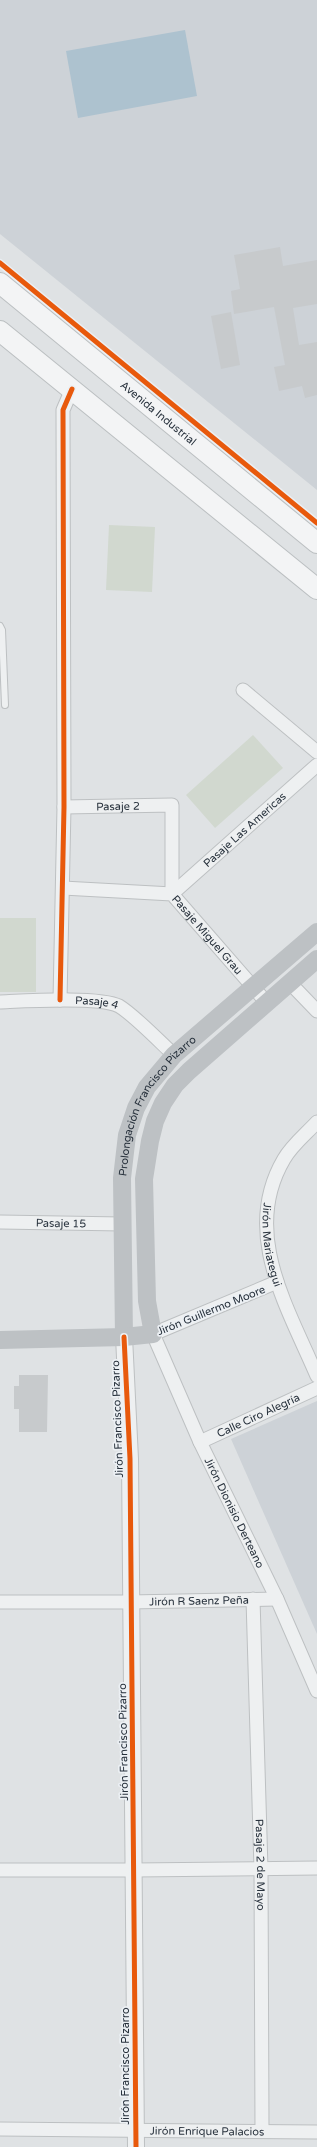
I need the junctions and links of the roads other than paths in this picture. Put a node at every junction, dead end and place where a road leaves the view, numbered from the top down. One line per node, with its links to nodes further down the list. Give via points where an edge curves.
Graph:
1 (0, 284): 4 (main road, Avenida Industrial)
2 (0, 331): 3 (main road)
3 (72, 389): 5 (main road); 11 (street, via 63,410)
4 (317, 543)
5 (317, 588)
6 (0, 626): 8 (lane)
7 (243, 690): 9 (street)
8 (5, 706)
9 (317, 752)
10 (317, 765): 13 (street, Pasaje Las Americas)
11 (64, 807): 12 (street); 13 (street, Pasaje 2, via 172,805)
12 (63, 888): 13 (street, Pasaje Miguel Grau); 18 (street)
13 (172, 894): 17 (street, Pasaje Miguel Grau)
14 (317, 932): 17 (main road, Prolongación Francisco Pizarro)
15 (317, 960): 16 (main road, Prolongación Francisco Pizarro)
16 (290, 983): 20 (main road, Prolongación Francisco Pizarro); 21 (street)
17 (253, 987): 20 (street, Pasaje Miguel Grau); 22 (main road, Prolongación Francisco Pizarro)
18 (60, 1000): 19 (street, Pasaje 4); 22 (street, Pasaje 4, via 119,1006)
19 (0, 1002)
20 (267, 1003): 27 (main road, Prolongación Francisco Pizarro, via 175,1085 155,1121 144,1179 147,1301)
21 (317, 1011)
22 (174, 1055): 25 (main road, Prolongación Francisco Pizarro, via 147,1087 136,1108 127,1135 122,1178)
23 (317, 1122): 26 (street, Jirón Mariategui, via 285,1157 272,1181 266,1230 269,1256)
24 (0, 1222): 25 (street, Pasaje 15)
25 (122, 1224): 28 (main road, Prolongación Francisco Pizarro)
26 (277, 1282): 27 (street, Jirón Guillermo Moore); 30 (street, Jirón Mariategui)
27 (153, 1334): 28 (main road, Jirón Guillermo Moore); 32 (street, Jirón Dionisio Derteano)
28 (124, 1338): 29 (main road, Jirón Guillermo Moore); 36 (street, Jirón Francisco Pizarro, via 130,1459)
29 (0, 1340)
30 (317, 1376)
31 (317, 1388): 32 (street, Calle Ciro Alegría)
32 (200, 1442): 34 (street, Jirón Dionisio Derteano)
33 (253, 1599): 34 (street, Jirón R Saenz Peña); 36 (street, Jirón R Saenz Peña); 39 (street, Pasaje 2 de Mayo)
34 (277, 1599): 37 (street, Jirón Dionisio Derteano)
35 (0, 1602): 36 (street, Jirón R Saenz Peña)
36 (130, 1602): 41 (street, Jirón Francisco Pizarro)
37 (317, 1691)
38 (317, 1868): 39 (street)
39 (261, 1869): 41 (street); 44 (street, Pasaje 2 de Mayo)
40 (0, 1870): 41 (street)
41 (135, 1870): 43 (street, Jirón Francisco Pizarro)
42 (0, 2129): 43 (street, Jirón Enrique Palacios)
43 (136, 2130): 44 (street, Jirón Enrique Palacios); 46 (street, Jirón Francisco Pizarro)
44 (262, 2131): 45 (street, Jirón Enrique Palacios)
45 (317, 2132)
46 (136, 2147)

